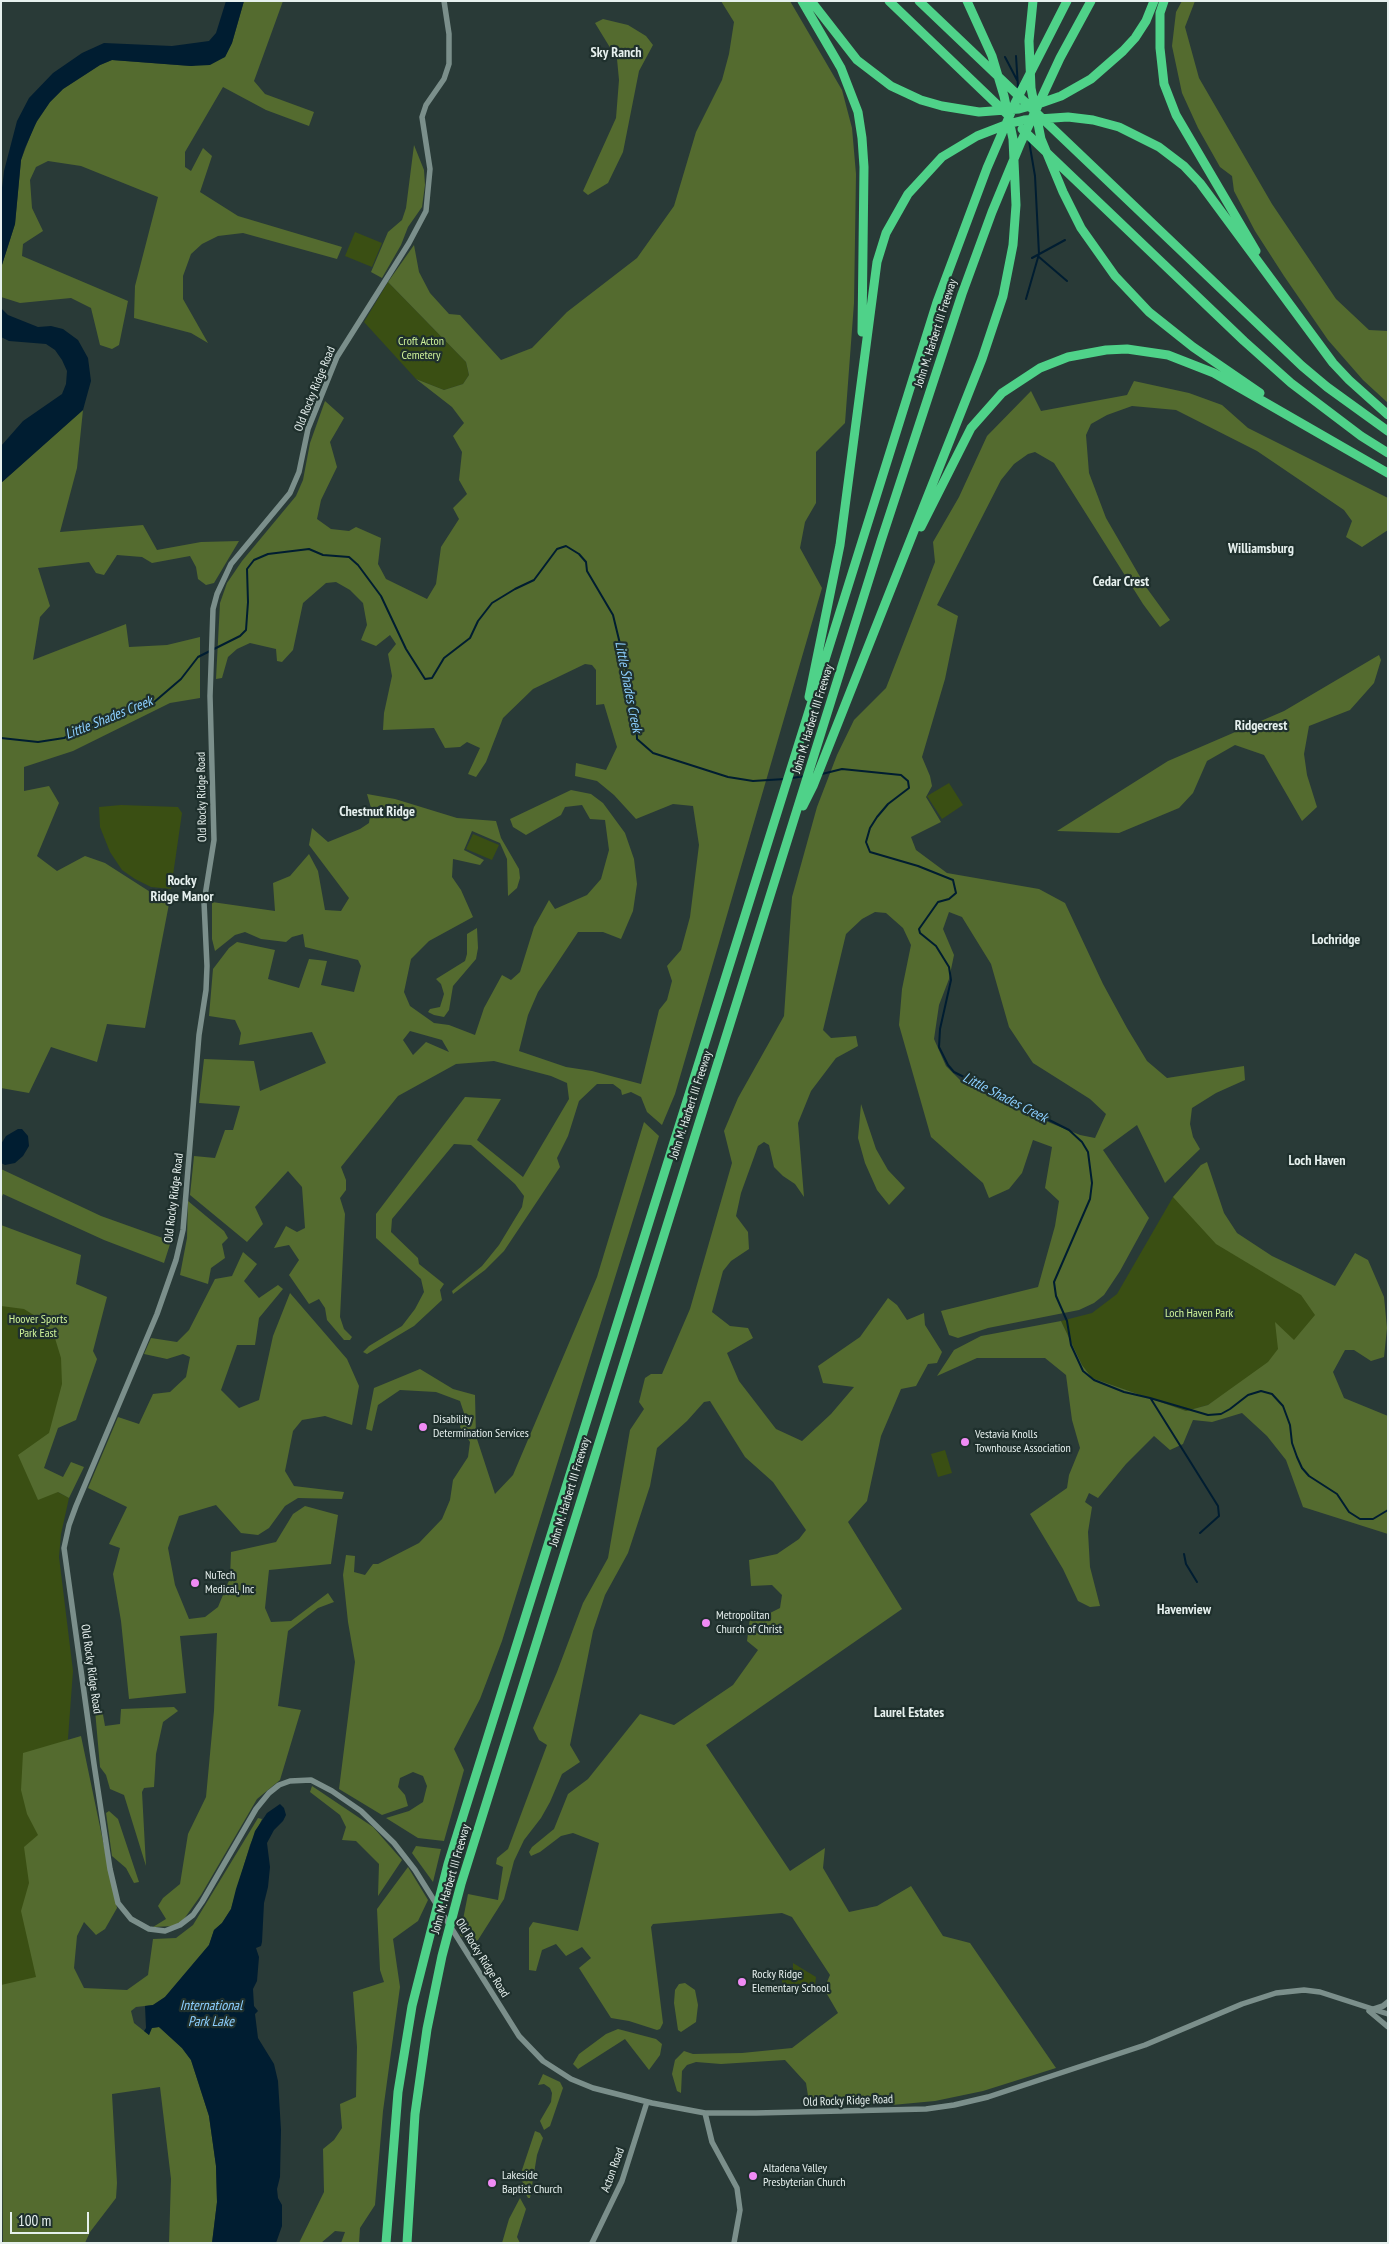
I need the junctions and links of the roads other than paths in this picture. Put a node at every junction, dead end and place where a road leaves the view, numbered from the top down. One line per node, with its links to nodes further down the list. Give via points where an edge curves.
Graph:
1 (444, 1): 26 (street, Old Rocky Ridge Road, via 450,64 422,117 430,169 426,211 336,357 308,429 299,472 290,494 237,555 225,574 215,602 210,673 214,819 204,902 207,966 183,1230 157,1314 76,1506 64,1548 91,1748 116,1897 125,1914 143,1926 160,1931 180,1925 202,1902 268,1793 290,1781 317,1783 339,1795 374,1822 402,1852 519,2036 534,2052 581,2084)
2 (802, 1): 13 (highway, via 841,68 858,112 864,197)
3 (811, 1): 10 (highway, via 845,47 874,74 907,94 942,106 979,112 1019,109 1061,96 1103,70 1135,38)
4 (889, 1): 17 (highway, via 1244,341 1291,383)
5 (919, 1): 16 (highway, via 1302,366)
6 (967, 1): 19 (highway, via 992,56 1013,139 1016,204 1013,245 1002,296 982,359)
7 (1033, 1): 15 (highway, via 1031,88 1042,139 1063,192 1097,252 1115,276 1164,325)
8 (1067, 1): 20 (highway, John M. Harbert III Freeway, via 1015,103 937,302)
9 (1091, 1): 21 (highway, John M. Harbert III Freeway, via 1021,142 962,294 881,541)
10 (1154, 1)
11 (1164, 1): 12 (highway, via 1160,13 1160,48 1164,84 1176,115)
12 (1280, 292): 13 (highway, via 1212,198 1184,166 1146,139 1106,123 1068,117 1024,120 977,136 942,157 908,194 886,233 876,262); 14 (highway, via 1349,380)
13 (861, 368): 20 (highway, via 840,546)
14 (1388, 415)
15 (1308, 428): 18 (highway); 19 (highway, via 1214,373 1168,355 1127,349 1106,350 1046,365 1002,393 971,428)
16 (1388, 431)
17 (1388, 452)
18 (1388, 473)
19 (882, 609): 21 (highway, via 813,786)
20 (798, 746): 29 (highway, John M. Harbert III Freeway, via 448,1864 412,2006 398,2092)
21 (792, 830): 28 (highway, John M. Harbert III Freeway, via 461,1884 427,2029)
22 (1388, 2002): 23 (main road)
23 (1368, 2009): 24 (street, Old Rocky Ridge Road); 25 (street); 27 (street, Old Rocky Ridge Road, via 1320,1992 1276,1993 1146,2045 988,2097 943,2107)
24 (1388, 2014)
25 (1388, 2027)
26 (647, 2102): 27 (street, Old Rocky Ridge Road); 32 (street, Acton Road, via 622,2181)
27 (705, 2113): 33 (street, via 712,2142 737,2188 740,2210)
28 (409, 2186): 30 (highway, John M. Harbert III Freeway); 31 (highway)
29 (384, 2243)
30 (407, 2243)
31 (414, 2243)
32 (592, 2243)
33 (734, 2243)

